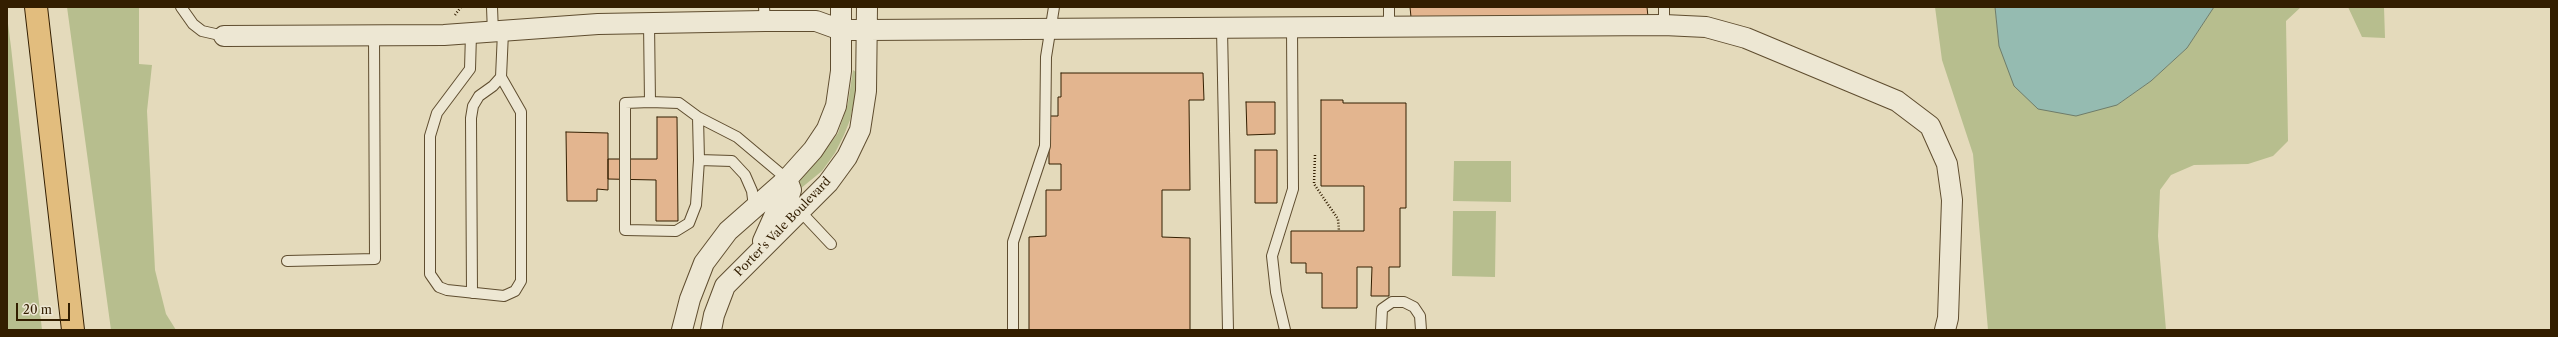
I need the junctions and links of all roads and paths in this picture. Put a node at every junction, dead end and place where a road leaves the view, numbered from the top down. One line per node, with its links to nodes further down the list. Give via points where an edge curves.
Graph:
1 (36, 7): 35 (highway)
2 (181, 7): 19 (lane, via 193,24 202,31)
3 (492, 7): 17 (lane)
4 (840, 7): 14 (street)
5 (867, 7): 15 (street, Porter's Vale Boulevard)
6 (1054, 7): 16 (lane)
7 (1389, 7): 12 (lane)
8 (764, 14): 10 (street); 14 (street, via 816,21)
9 (1664, 16): 12 (street); 34 (street, via 1740,35 1897,101 1930,126 1947,164 1952,200)
10 (649, 23): 17 (street, via 598,24); 22 (lane)
11 (1292, 28): 12 (street); 13 (street); 40 (lane, via 1293,190 1272,256 1276,292)
12 (1389, 28)
13 (1222, 29): 16 (street); 39 (lane)
14 (840, 30): 15 (street); 26 (street, via 840,71 836,106 827,129)
15 (867, 30): 16 (street); 28 (street, Porter's Vale Boulevard, via 866,92 860,130 847,157 828,183)
16 (1050, 30): 38 (lane, via 1046,57 1045,146 1013,242)
17 (498, 33): 18 (street); 21 (lane)
18 (470, 34): 20 (street); 33 (lane, via 470,69 437,113 430,136 430,274 439,287)
19 (224, 36): 20 (street)
20 (374, 36): 32 (lane, via 375,259)
21 (501, 76): 33 (lane, via 494,86 479,96 470,118); 33 (lane, via 521,112 521,281 511,295)
22 (650, 102): 23 (lane, via 679,103); 25 (lane, via 624,103 625,230 676,231 689,223 696,205)
23 (698, 117): 25 (lane); 26 (lane, via 737,137)
24 (1315, 154): 29 (path, via 1314,184 1338,219)
25 (699, 160): 27 (lane, via 732,161 745,175 752,191)
26 (788, 179): 27 (street); 31 (street, via 791,190 788,199 776,212)
27 (754, 207): 36 (street, via 728,231 704,263 690,299)
28 (800, 211): 30 (lane); 31 (street, Porter's Vale Boulevard)
29 (1339, 231)
30 (831, 244)
31 (757, 253): 37 (street, Porter's Vale Boulevard, via 725,286)
32 (287, 261)
33 (472, 293)
34 (1949, 326)
35 (73, 330)
36 (682, 330)
37 (711, 330)
38 (1013, 330)
39 (1228, 330)
40 (1285, 330)
41 (1380, 330): 42 (lane, via 1382,309 1392,302 1404,302 1414,307 1420,316)
42 (1421, 330)

